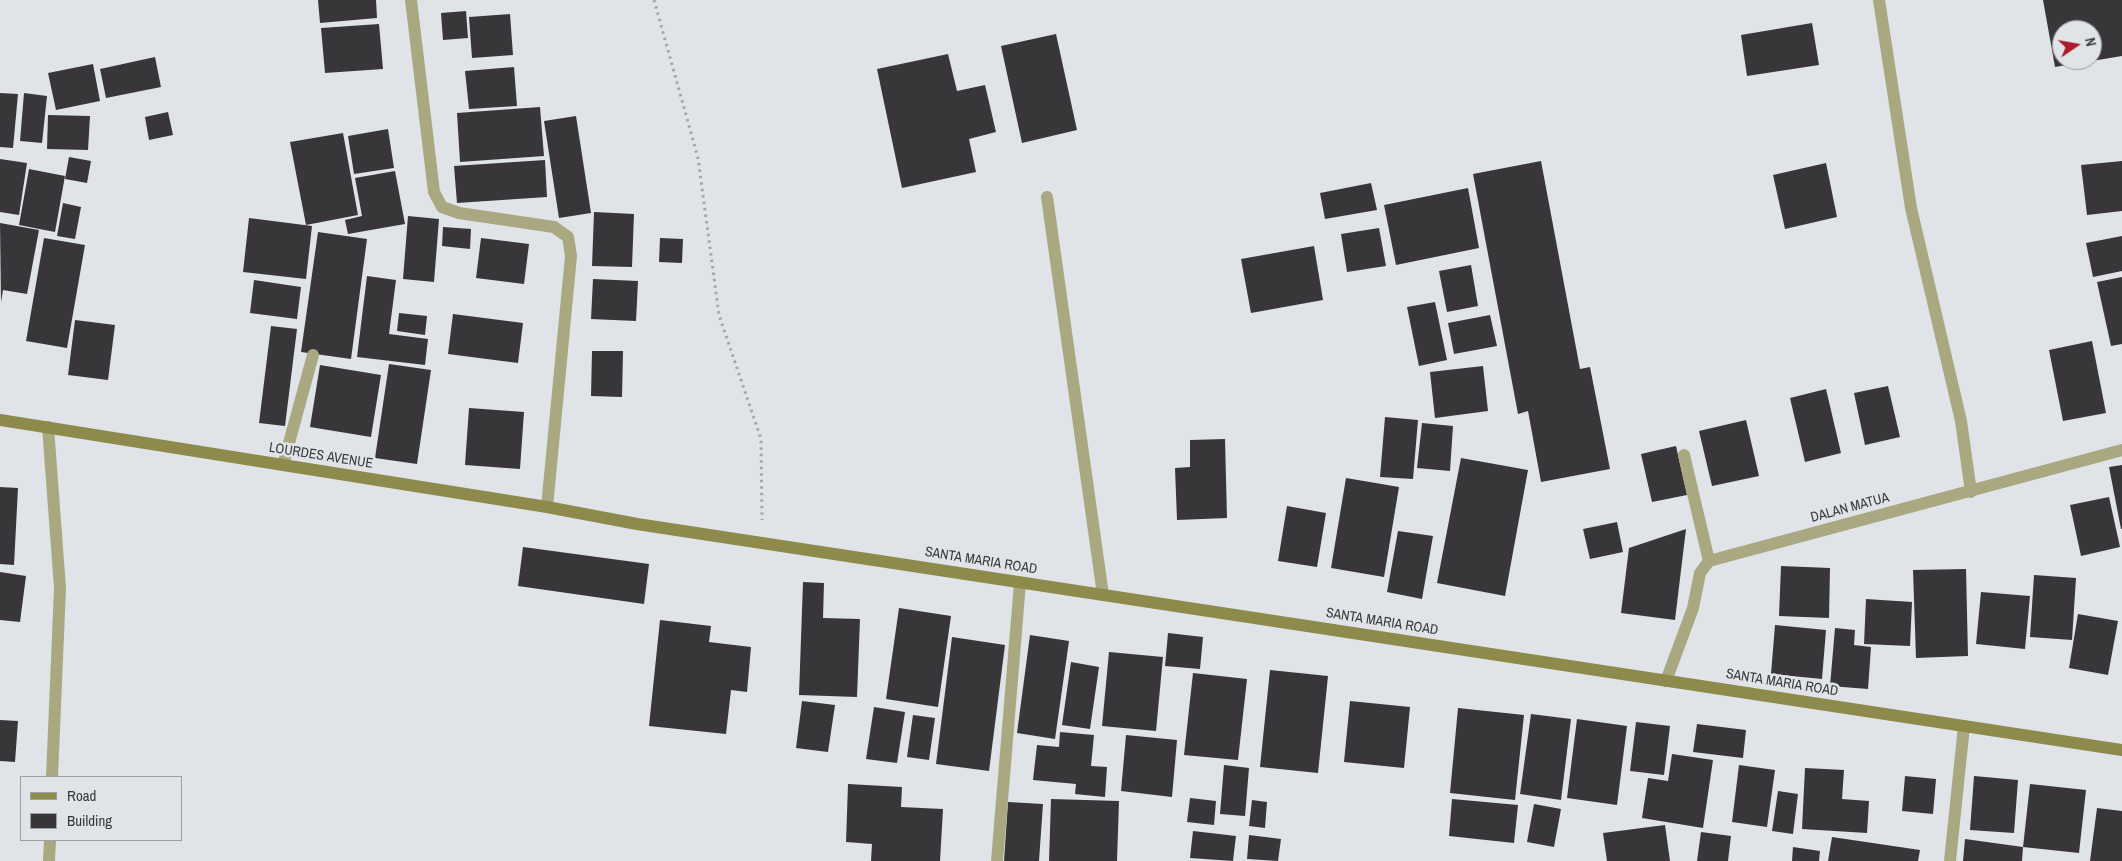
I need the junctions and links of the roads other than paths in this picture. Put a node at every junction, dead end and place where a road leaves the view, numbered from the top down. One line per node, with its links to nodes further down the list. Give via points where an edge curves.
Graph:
1 (411, 0): 11 (street, via 434,192 442,206 459,213 554,227 568,237 571,256)
2 (1879, 0): 10 (street, via 1911,208 1961,421)
3 (1046, 197): 15 (street)
4 (314, 355): 9 (street)
5 (0, 420): 6 (main road, LOURDES AVENUE)
6 (48, 428): 9 (main road, LOURDES AVENUE); 19 (street, via 60,588)
7 (2122, 450): 10 (street, DALAN MATUA)
8 (1684, 455): 13 (street)
9 (282, 465): 11 (main road, LOURDES AVENUE)
10 (1971, 492): 13 (street, DALAN MATUA)
11 (546, 507): 12 (main road, LOURDES AVENUE)
12 (637, 524): 14 (main road, SANTA MARIA ROAD)
13 (1709, 561): 16 (street, via 1700,573 1693,608)
14 (1020, 583): 15 (main road, SANTA MARIA ROAD); 22 (street)
15 (1103, 595): 16 (main road, SANTA MARIA ROAD)
16 (1666, 681): 17 (main road, SANTA MARIA ROAD)
17 (1964, 726): 18 (main road, SANTA MARIA ROAD); 23 (street)
18 (2122, 750)
19 (52, 776)
20 (50, 841): 21 (street)
21 (49, 861)
22 (997, 861)
23 (1950, 861)

